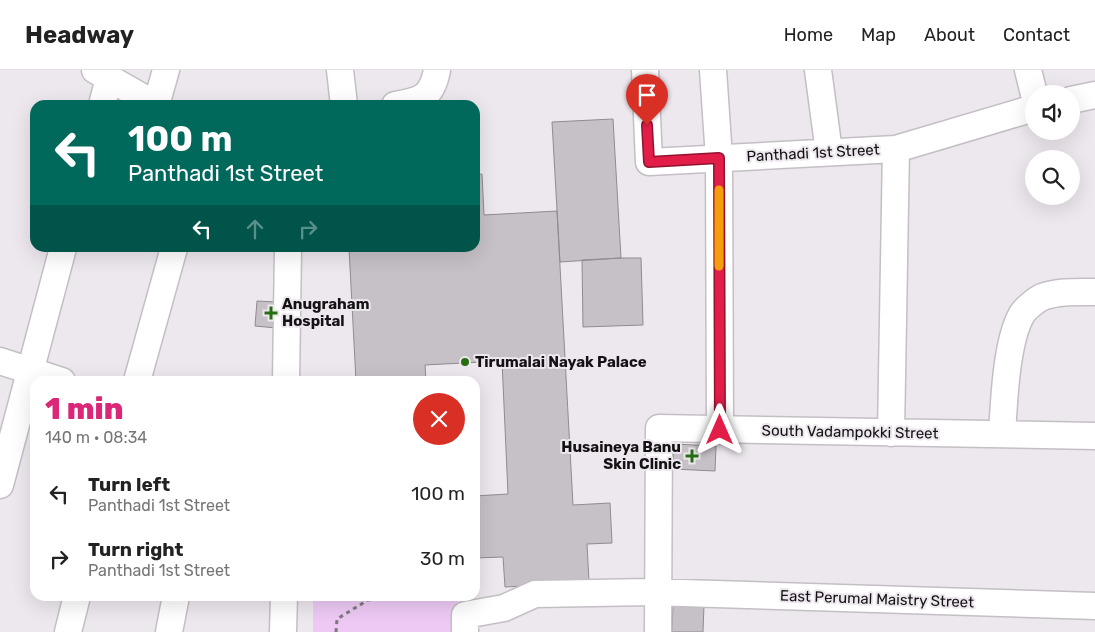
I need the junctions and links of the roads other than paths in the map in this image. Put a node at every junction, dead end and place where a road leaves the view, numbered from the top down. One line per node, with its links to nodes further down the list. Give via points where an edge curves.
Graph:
1 (166, 70): 14 (street)
2 (340, 70): 15 (street)
3 (437, 70): 16 (street, via 434,84 426,96)
4 (645, 70): 20 (street, Panthadi 1st Street, via 649,162)
5 (713, 70): 20 (street)
6 (818, 70): 19 (street)
7 (1028, 70): 9 (street)
8 (102, 74): 12 (street); 13 (street)
9 (1032, 85)
10 (1095, 95): 11 (street)
11 (1080, 98)
12 (102, 100)
13 (147, 100)
14 (157, 100)
15 (343, 100)
16 (419, 100)
17 (1025, 111): 18 (street, Panthadi 1st Street)
18 (896, 149): 19 (street, Panthadi 1st Street); 31 (street)
19 (829, 152): 20 (street, Panthadi 1st Street)
20 (719, 158): 30 (street)
21 (63, 252): 26 (street)
22 (173, 252): 28 (street)
23 (288, 252): 29 (street)
24 (1095, 292): 32 (street, via 1067,292 1041,298 1022,313 1014,334 1005,388)
25 (0, 361): 26 (street)
26 (30, 370): 27 (street); 34 (street)
27 (47, 376)
28 (138, 376)
29 (286, 376)
30 (720, 430): 31 (street, South Vadampokki Street); 35 (street, South Vadampokki Street, via 659,428)
31 (890, 432): 32 (street, South Vadampokki Street)
32 (1002, 434): 33 (street, South Vadampokki Street)
33 (1095, 436)
34 (0, 484)
35 (658, 592): 39 (street, East Perumal Maistry Street); 43 (street, East Perumal Maistry Street, via 535,594 504,608 465,615); 44 (street, South Vadampokki Street)
36 (76, 601): 40 (street)
37 (175, 601): 41 (street)
38 (284, 601): 42 (street)
39 (1095, 606)
40 (68, 632)
41 (169, 632)
42 (283, 632)
43 (465, 632)
44 (658, 632)

